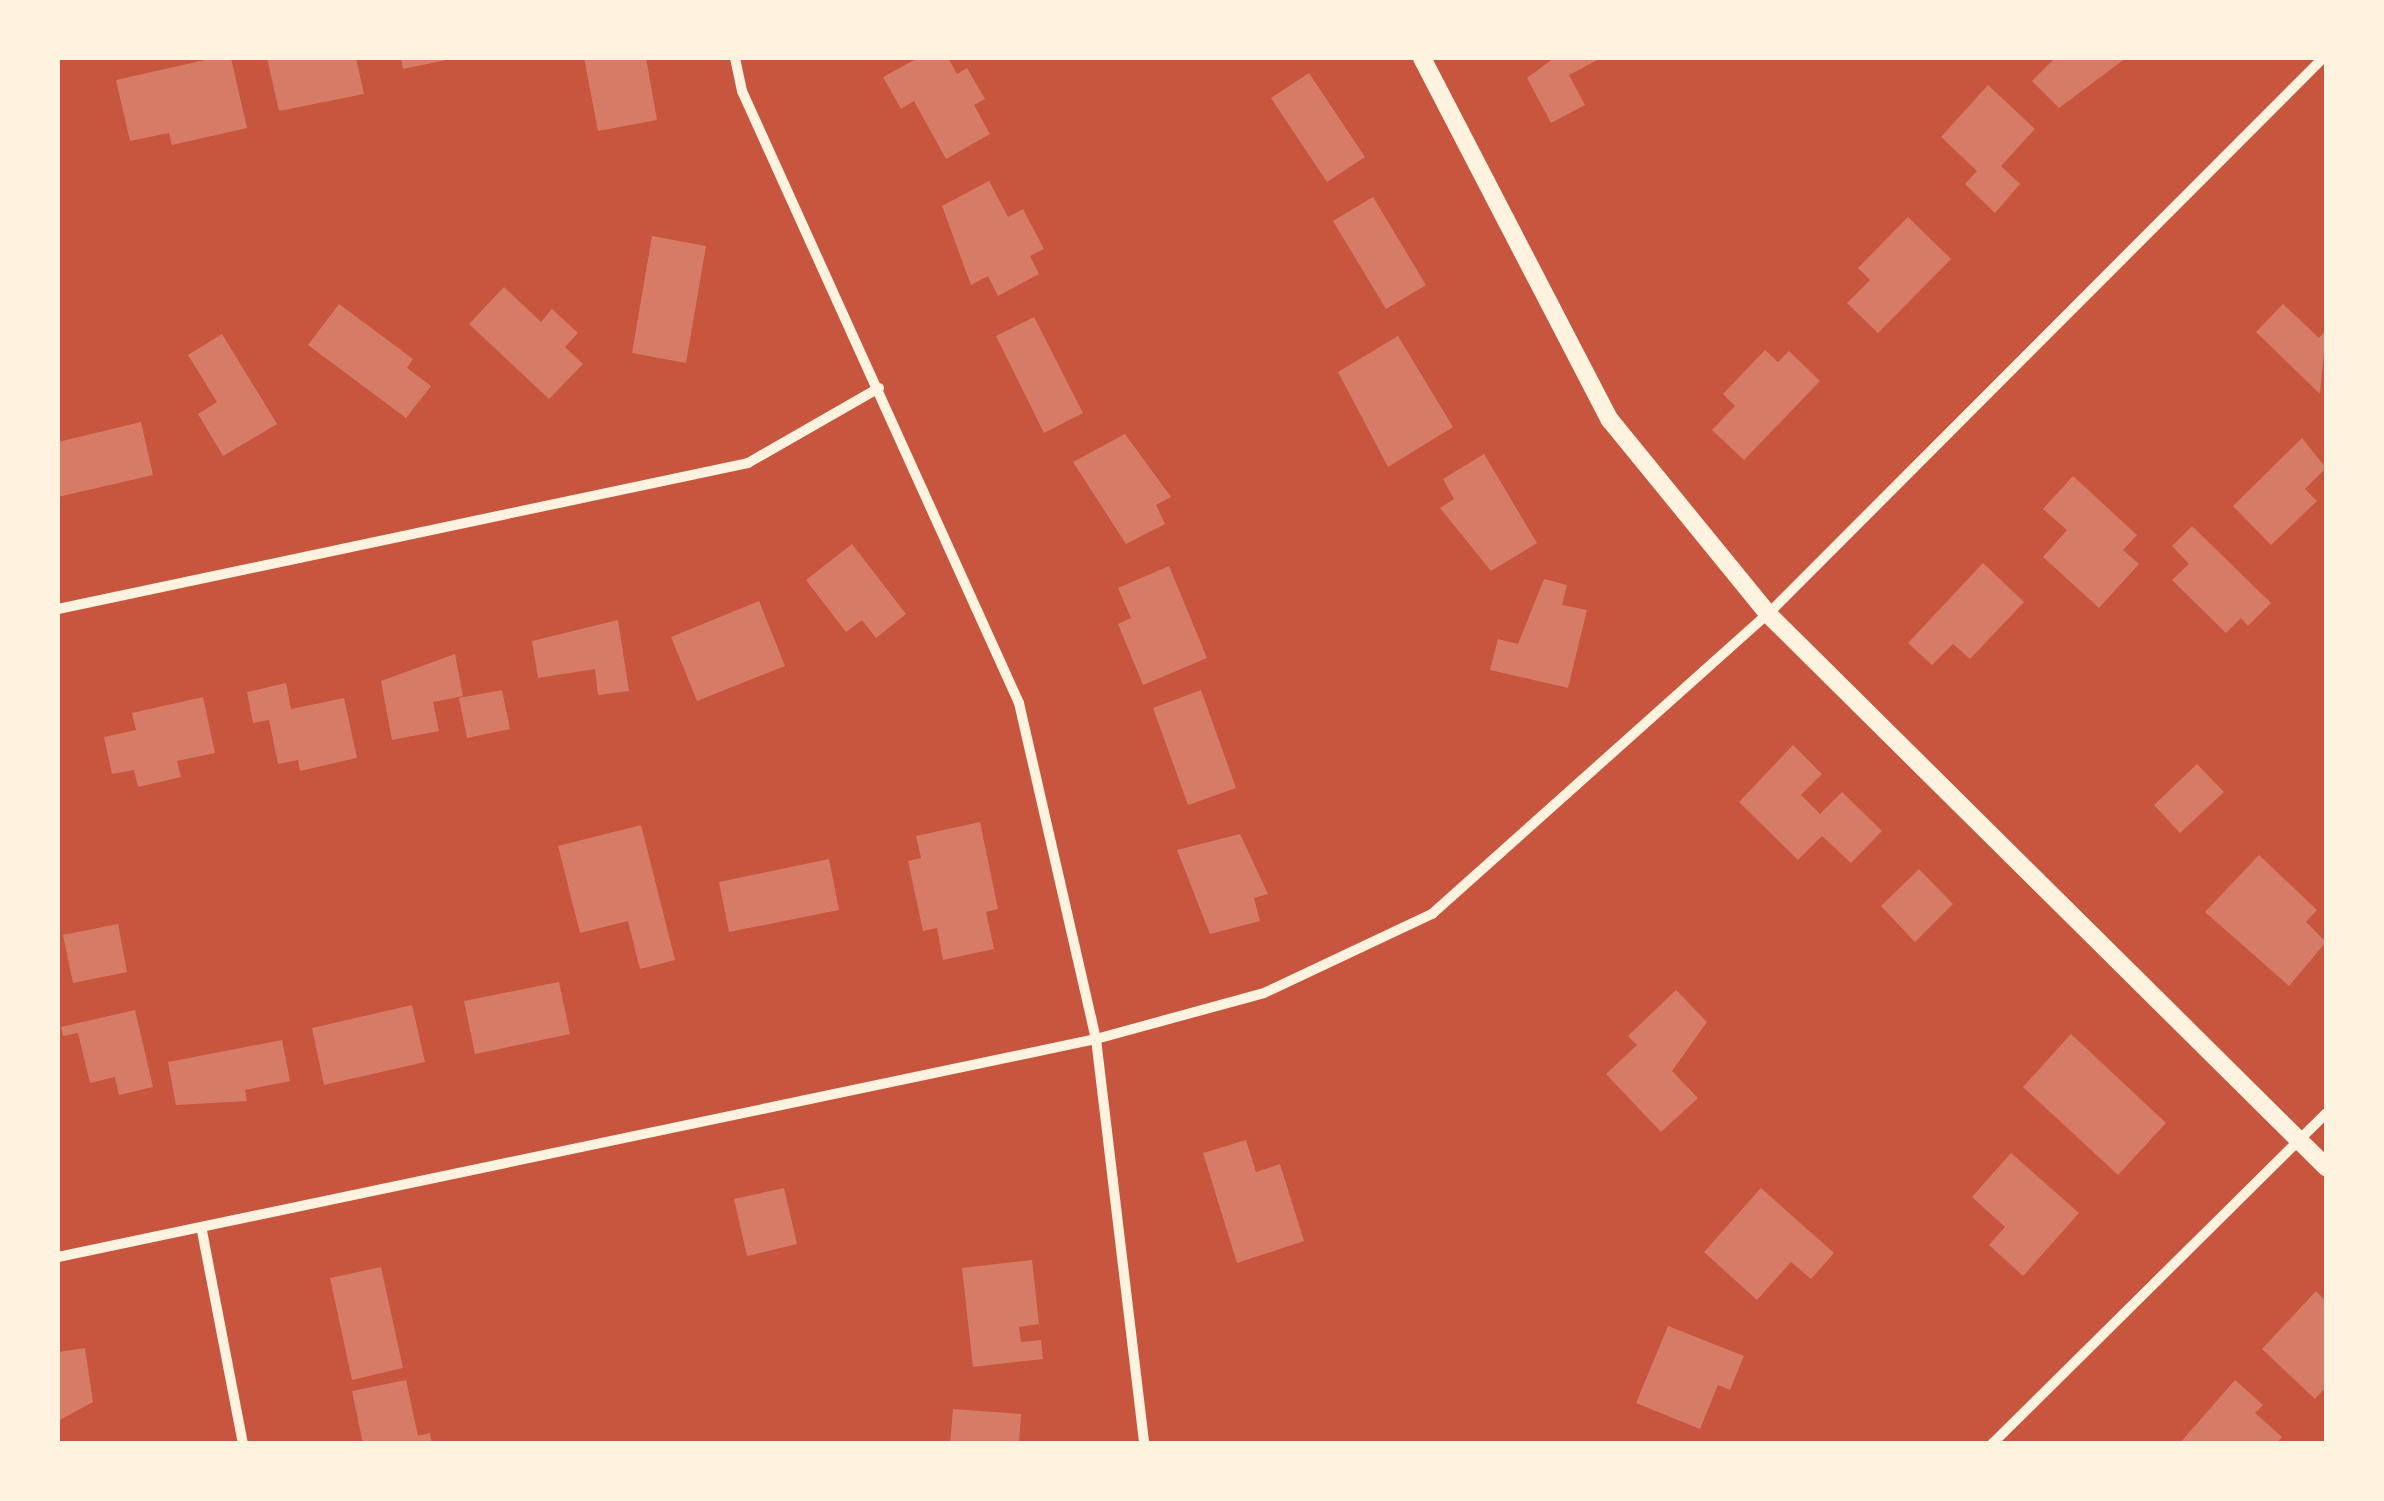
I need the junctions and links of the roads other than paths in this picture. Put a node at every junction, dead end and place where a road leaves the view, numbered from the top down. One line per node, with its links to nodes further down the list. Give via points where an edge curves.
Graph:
1 (735, 58): 4 (street, via 742,92)
2 (1422, 58): 6 (street, via 1610,420)
3 (2323, 58): 6 (street)
4 (878, 388): 5 (street, via 748,464); 7 (street, via 1019,702)
5 (58, 609)
6 (1768, 614): 7 (street, via 1432,914 1264,993); 9 (street)
7 (1096, 1039): 11 (street); 14 (street)
8 (2326, 1114): 9 (street)
9 (2300, 1141): 10 (street); 15 (street)
10 (2326, 1168)
11 (202, 1231): 12 (street); 13 (street)
12 (58, 1257)
13 (243, 1444)
14 (1144, 1444)
15 (1992, 1444)

